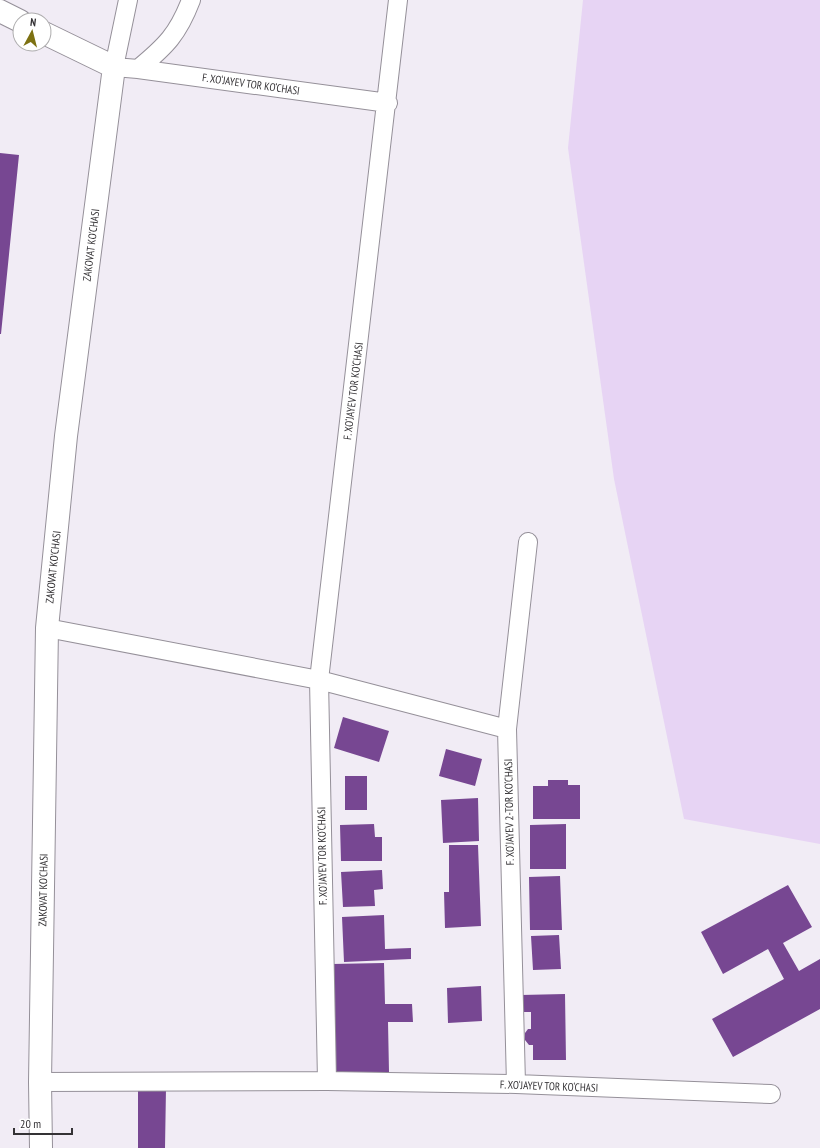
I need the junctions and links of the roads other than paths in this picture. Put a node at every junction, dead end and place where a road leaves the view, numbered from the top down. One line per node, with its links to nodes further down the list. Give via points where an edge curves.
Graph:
1 (128, 0): 7 (street)
2 (191, 0): 8 (street, via 182,22 163,49)
3 (398, 0): 9 (street, F. XO‘JAYEV TOR KO‘CHASI)
4 (0, 11): 5 (main road)
5 (12, 17)
6 (52, 37): 7 (main road)
7 (114, 67): 8 (street, F. XO‘JAYEV TOR KO‘CHASI); 11 (main road, ZAKOVAT KO'CHASI, via 66,436)
8 (138, 68): 9 (street, F. XO‘JAYEV TOR KO‘CHASI)
9 (388, 103): 12 (street, F. XO‘JAYEV TOR KO‘CHASI)
10 (528, 542): 13 (street, F. XO‘JAYEV 2-TOR KO‘CHASI)
11 (47, 628): 12 (street); 15 (main road, ZAKOVAT KO'CHASI)
12 (318, 680): 13 (street); 14 (street, F. XO‘JAYEV TOR KO‘CHASI)
13 (507, 729): 16 (street, F. XO‘JAYEV 2-TOR KO‘CHASI)
14 (327, 1081): 15 (street, F. XO‘JAYEV TOR KO‘CHASI); 16 (street, F. XO‘JAYEV TOR KO‘CHASI)
15 (40, 1082): 18 (main road, ZAKOVAT KO'CHASI)
16 (516, 1084): 17 (street, F. XO‘JAYEV TOR KO‘CHASI)
17 (770, 1094)
18 (41, 1148)

